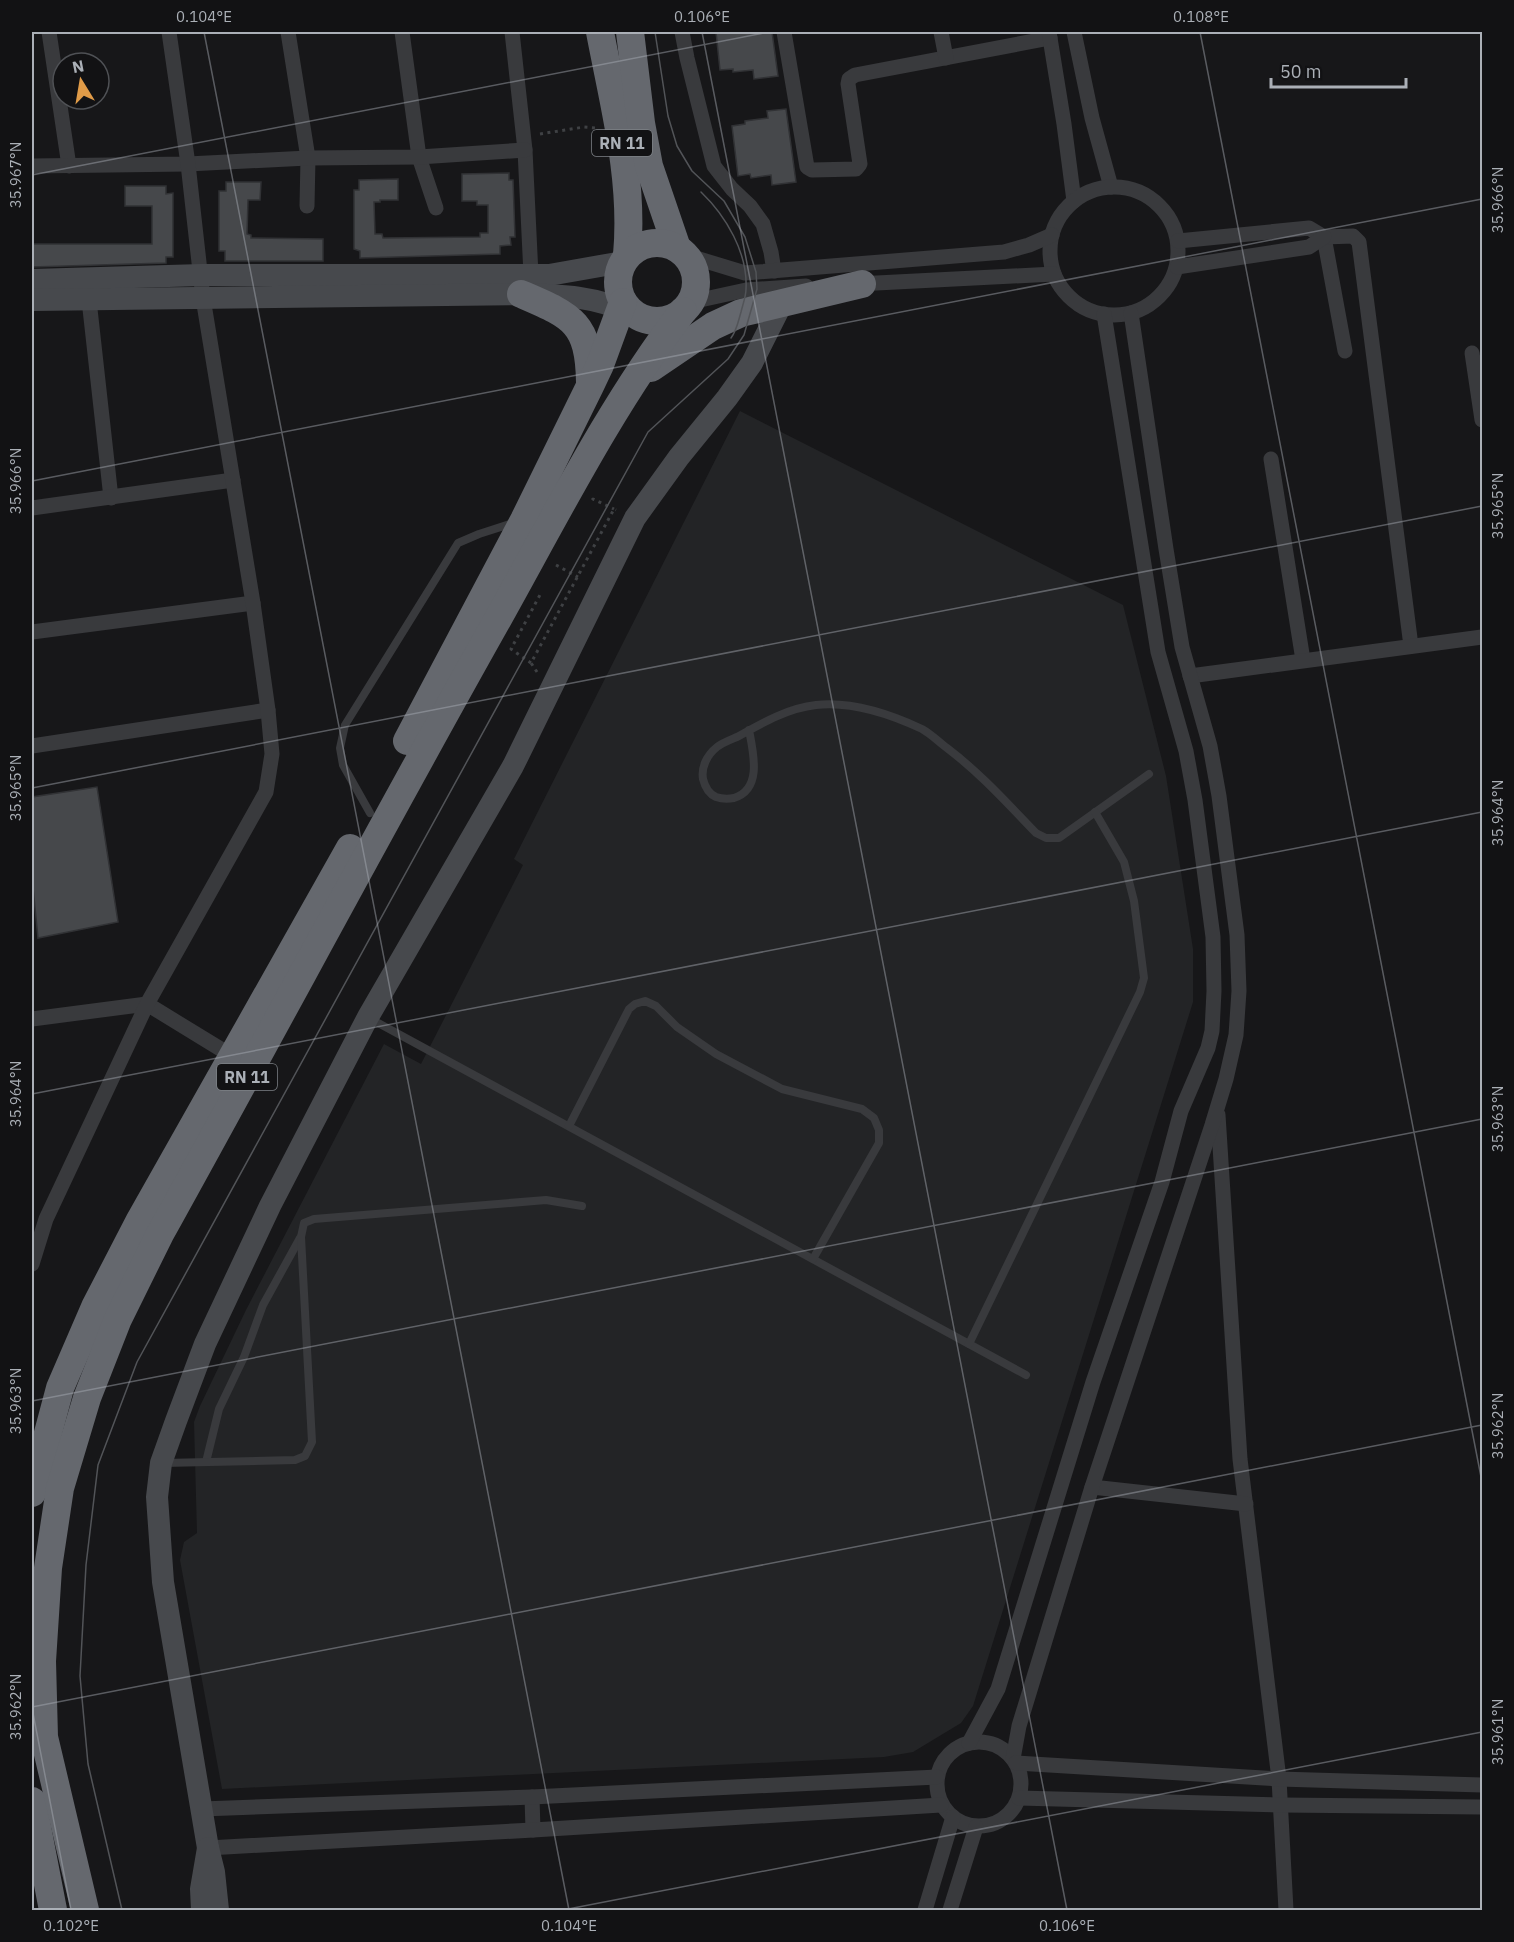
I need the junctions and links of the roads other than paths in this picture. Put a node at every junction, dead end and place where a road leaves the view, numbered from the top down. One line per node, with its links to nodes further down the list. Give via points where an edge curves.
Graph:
1 (49, 32): 19 (street)
2 (169, 32): 17 (street)
3 (288, 32): 16 (street)
4 (402, 32): 15 (street)
5 (512, 32): 14 (street)
6 (600, 32): 28 (highway, RN 11, via 627,173 629,229)
7 (630, 32): 27 (highway, RN 11, via 649,166)
8 (682, 32): 30 (street, via 714,166 762,224)
9 (784, 32): 13 (street, via 807,167 812,170 856,169 860,164 849,79)
10 (941, 32): 13 (street)
11 (1074, 32): 20 (street)
12 (1050, 35): 13 (street); 21 (street)
13 (946, 58)
14 (525, 150): 15 (street); 34 (street)
15 (419, 157): 16 (street); 23 (street)
16 (308, 158): 17 (street); 22 (street)
17 (188, 164): 19 (street); 31 (street)
18 (32, 166): 19 (street)
19 (69, 166)
20 (1111, 187): 21 (street, via 1091,191); 26 (street, via 1149,197 1168,216)
21 (1074, 201): 24 (street)
22 (307, 206)
23 (436, 208)
24 (1052, 235): 30 (street, via 1004,252); 32 (street, via 1050,255)
25 (1324, 237): 26 (street, via 1310,228); 29 (street, via 1309,247); 44 (street); 57 (street, via 1353,236 1359,242)
26 (1178, 241): 29 (street)
27 (682, 251): 28 (highway, via 667,243 646,244); 30 (street, via 726,269 745,273); 40 (highway, via 692,263 696,283)
28 (625, 259): 34 (street); 41 (highway, via 617,283)
29 (1177, 267): 42 (street, via 1155,301)
30 (774, 271)
31 (202, 274): 33 (street); 34 (street); 36 (street)
32 (1054, 274): 35 (street); 43 (street, via 1079,305)
33 (32, 280)
34 (526, 284): 36 (street); 41 (street); 47 (highway, via 576,324 583,335)
35 (862, 284): 39 (highway); 40 (street, via 746,290)
36 (203, 298): 38 (street); 50 (street)
37 (32, 300): 38 (street)
38 (89, 300): 51 (street)
39 (783, 301): 46 (highway, via 713,326); 67 (street, via 752,363 635,518 513,766)
40 (687, 306): 41 (highway, via 664,320 654,321); 46 (highway, RN 11)
41 (626, 308): 47 (highway, RN 11)
42 (1131, 313): 43 (street); 59 (street, via 1166,549)
43 (1104, 314): 70 (street, via 1158,652 1186,751 1213,937 1212,1031)
44 (1344, 351)
45 (1472, 353): 48 (street)
46 (635, 380): 103 (highway, RN 11, via 434,733 160,1234 118,1319 87,1398 60,1488 48,1568 42,1661 44,1737)
47 (590, 386): 53 (highway, RN 11)
48 (1482, 420)
49 (1271, 459): 58 (street)
50 (232, 480): 51 (street); 54 (street)
51 (111, 498): 52 (street)
52 (32, 508)
53 (524, 520): 65 (highway, RN 11); 65 (lane, via 458,543 345,725 340,748 343,765)
54 (253, 603): 55 (street); 60 (street)
55 (32, 632)
56 (1482, 637): 57 (street)
57 (1411, 646): 58 (street)
58 (1303, 660): 59 (street)
59 (1190, 676): 71 (street, via 1219,796 1237,935 1236,1035)
60 (268, 710): 62 (street); 66 (street, via 272,754 266,792)
61 (749, 730): 61 (lane, via 717,748 705,761 703,780 716,797 741,795 752,780 754,761); 64 (lane, via 792,709 850,706 924,730 972,767 1036,833 1046,838 1059,838)
62 (32, 746)
63 (1149, 774): 64 (lane)
64 (1095, 812): 79 (lane, via 1124,862 1134,901 1144,978)
65 (370, 813): 69 (highway, RN 11)
66 (147, 1004): 68 (street); 69 (street); 75 (street)
67 (368, 1017): 73 (lane); 82 (street, via 270,1206 205,1344)
68 (32, 1019)
69 (232, 1056): 84 (highway, RN 11, via 95,1306 60,1388)
70 (1199, 1069): 71 (street); 86 (street, via 1181,1111 1162,1182 1093,1382 998,1689)
71 (1226, 1079): 72 (street)
72 (1217, 1106): 83 (street); 85 (street)
73 (569, 1126): 77 (lane); 77 (lane, via 628,1009 645,1001 716,1054 782,1089 862,1110 874,1118 879,1143)
74 (582, 1206): 76 (lane, via 546,1200 314,1219 304,1223)
75 (39, 1217): 78 (street)
76 (301, 1237): 81 (lane, via 263,1305 219,1409); 81 (lane, via 312,1442 305,1456 295,1460)
77 (813, 1259): 79 (lane)
78 (32, 1264)
79 (969, 1344): 80 (lane)
80 (1026, 1375)
81 (206, 1462): 82 (lane)
82 (161, 1463): 97 (street, via 157,1497 163,1582)
83 (1092, 1487): 85 (street); 87 (street, via 1019,1726)
84 (32, 1493)
85 (1246, 1504): 89 (street)
86 (969, 1743): 87 (street, via 991,1743); 88 (street, via 950,1752)
87 (1014, 1761): 89 (street); 92 (street, via 1022,1785)
88 (937, 1777): 91 (street); 94 (street)
89 (1279, 1779): 90 (street); 95 (street)
90 (1482, 1785)
91 (532, 1797): 97 (street); 100 (street)
92 (1019, 1798): 95 (street); 99 (street, via 1002,1820)
93 (32, 1801): 102 (highway)
94 (941, 1805): 98 (street); 100 (street)
95 (1281, 1805): 96 (street); 108 (street)
96 (1482, 1807)
97 (202, 1809): 101 (street)
98 (953, 1818): 99 (street); 106 (street)
99 (976, 1827): 107 (street)
100 (533, 1830): 101 (street)
101 (208, 1848): 104 (street, via 201,1889); 105 (street)
102 (54, 1911)
103 (86, 1911)
104 (202, 1911)
105 (218, 1911)
106 (925, 1911)
107 (950, 1911)
108 (1286, 1911)

